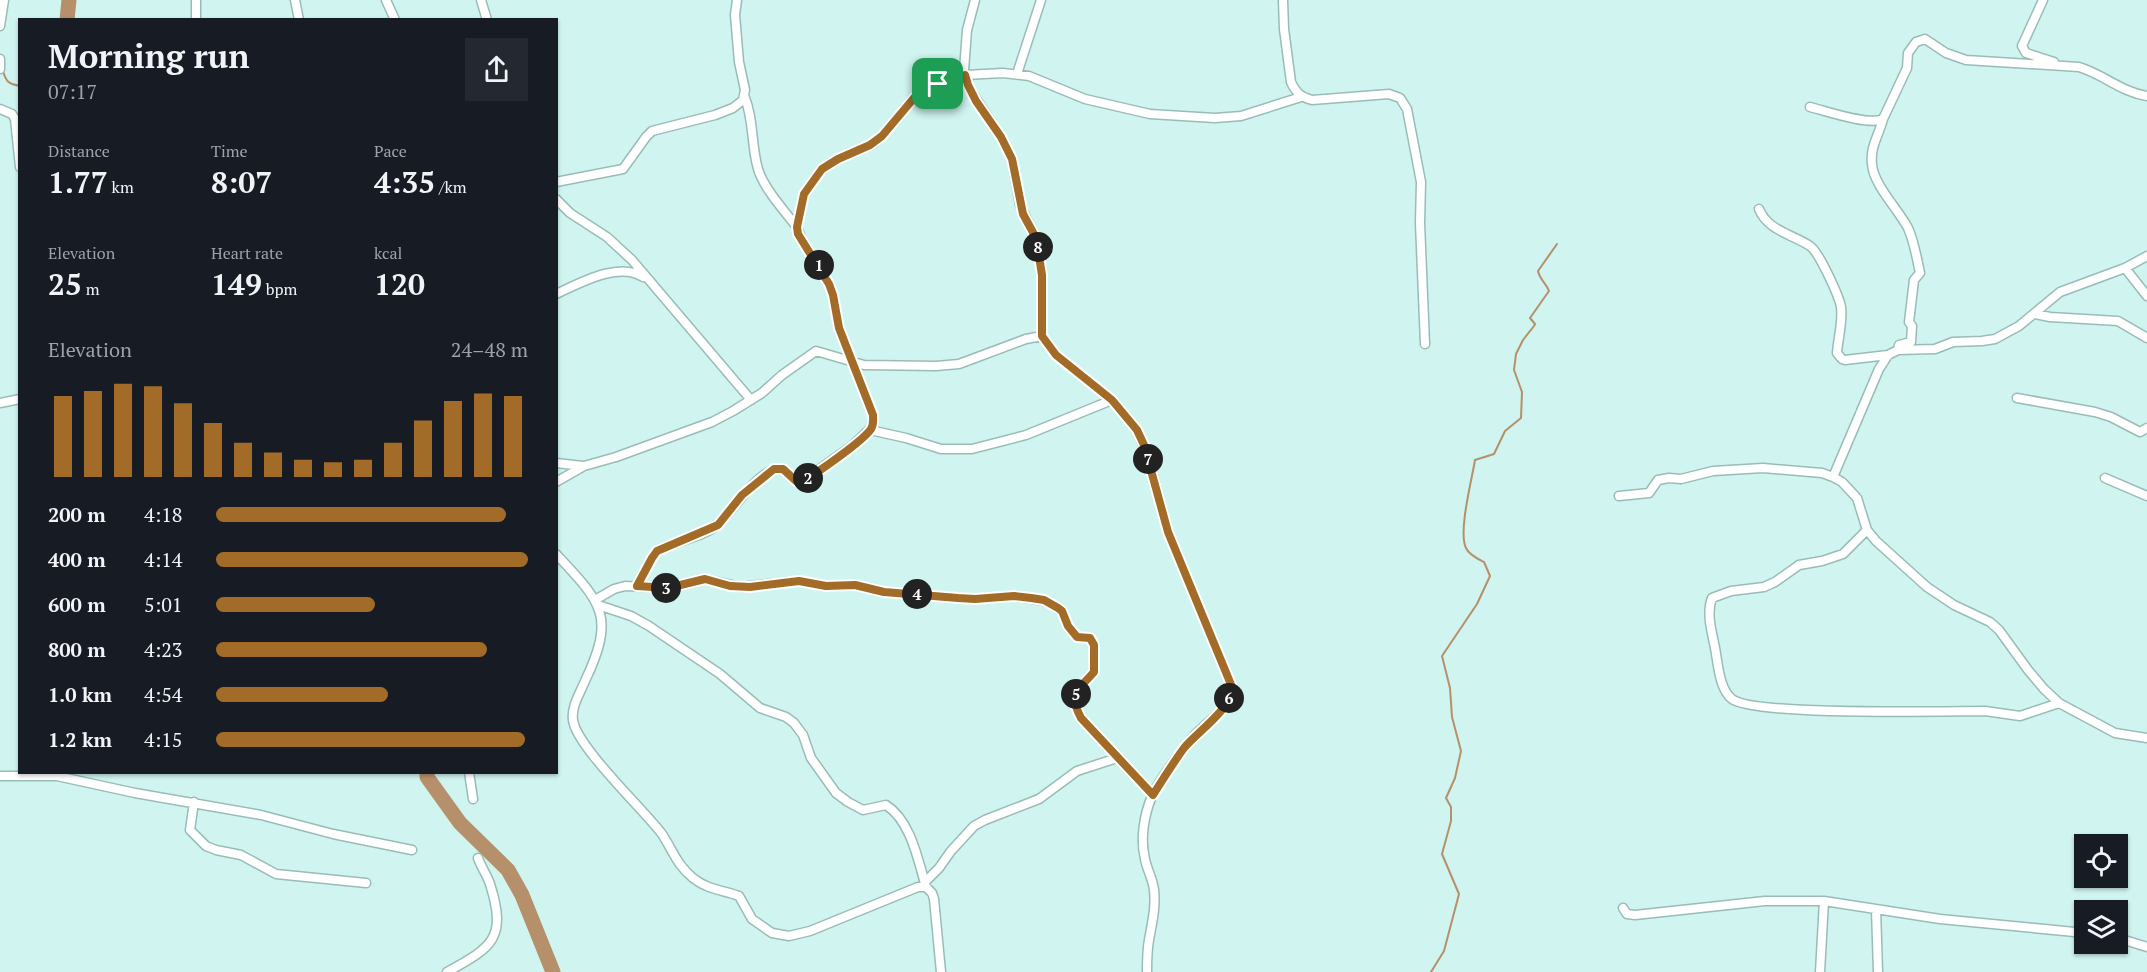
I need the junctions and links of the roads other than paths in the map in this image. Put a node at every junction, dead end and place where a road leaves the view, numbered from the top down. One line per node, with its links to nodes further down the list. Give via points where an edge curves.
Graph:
1 (4, 0): 15 (street)
2 (196, 0): 11 (street)
3 (295, 0): 12 (street)
4 (386, 0): 13 (street)
5 (481, 0): 14 (street)
6 (737, 0): 21 (street, via 736,36)
7 (975, 0): 20 (street, via 965,46)
8 (1041, 0): 19 (street)
9 (1283, 0): 23 (street, via 1289,73 1294,90)
10 (2043, 0): 17 (street, via 2023,50)
11 (196, 18)
12 (299, 18)
13 (394, 18)
14 (486, 18)
15 (0, 26)
16 (0, 59): 18 (street)
17 (2066, 66): 22 (street, via 2092,71 2126,91); 26 (street, via 1966,60 1919,40 1908,53 1907,68)
18 (0, 69)
19 (1017, 74): 20 (street); 23 (street, via 1085,99 1150,114 1241,116)
20 (965, 75): 31 (street, via 914,98 882,136 822,169 804,194); 38 (street, via 976,101 1012,159 1023,214 1036,238 1042,275)
21 (744, 95): 28 (street, via 733,108 652,131 623,169); 31 (street, via 762,179)
22 (2147, 96)
23 (1301, 97): 40 (street, via 1312,100 1389,94 1400,98 1407,109 1421,182)
24 (1810, 107): 26 (street, via 1878,122)
25 (0, 109): 27 (street, via 15,119)
26 (1883, 119): 41 (street, via 1874,140 1875,179 1908,229 1920,273 1914,280 1908,322 1912,327 1911,342 1899,345)
27 (18, 148)
28 (558, 182)
29 (558, 201): 34 (street, via 607,237)
30 (1760, 209): 42 (street, via 1772,225 1813,248 1827,269 1840,306 1839,357 1845,360)
31 (797, 227): 43 (street, via 829,284 839,328)
32 (2147, 256): 33 (street)
33 (2125, 268): 36 (street); 37 (street, via 2067,288)
34 (645, 278): 35 (street, via 633,272 615,272); 46 (street)
35 (558, 293)
36 (2147, 296)
37 (2034, 314): 39 (street, via 2118,321); 41 (street, via 1995,339 1953,342 1935,349)
38 (1042, 336): 43 (street, via 959,364); 47 (street, via 1056,355)
39 (2147, 338)
40 (1425, 344)
41 (1898, 350): 42 (street)
42 (1888, 355): 53 (street)
43 (853, 363): 46 (street, via 813,352); 50 (street, via 873,415)
44 (2017, 398): 49 (street, via 2095,412 2140,432)
45 (18, 399): 48 (street)
46 (751, 400): 52 (street, via 712,422)
47 (1112, 400): 50 (street, via 1026,435 972,449 941,449); 67 (street, via 1144,445 1168,532 1232,687 1228,702 1185,747)
48 (0, 403)
49 (2147, 428)
50 (870, 430): 60 (street, via 803,481 796,481 783,469 774,469 742,495 718,525 657,551)
51 (558, 463): 52 (street)
52 (584, 466): 55 (street)
53 (1833, 477): 56 (street, via 1739,468 1658,480 1649,493); 58 (street, via 1857,498)
54 (2105, 478): 57 (street)
55 (558, 481)
56 (1619, 496)
57 (2147, 496)
58 (1868, 530): 62 (street, via 1927,587 1999,630); 62 (street, via 1844,554 1799,565 1764,587 1712,598 1709,605 1719,668 1726,692 1733,700 1818,711 1984,711 2010,716)
59 (558, 556): 61 (street)
60 (637, 586): 61 (street, via 614,589); 64 (street, via 668,588 705,579 750,587 799,581 958,598 1014,596 1044,600 1062,611 1077,637 1090,638 1094,645 1094,672 1076,691 1076,708 1086,725)
61 (597, 603): 73 (street, via 649,626 720,674 760,708 794,723 811,758 839,795 858,808 886,805 894,811 912,844); 73 (street, via 603,625 601,642 576,699 573,723 600,764 661,833 685,872 711,889 739,896 752,919 772,933 789,936)
62 (2059, 703): 63 (street, via 2115,733)
63 (2147, 738)
64 (1117, 758): 67 (street); 73 (street, via 1077,771 1039,799 974,826)
65 (469, 774): 68 (street)
66 (0, 776): 69 (street, via 57,776)
67 (1153, 795): 82 (street, via 1143,834 1154,890)
68 (473, 799)
69 (194, 802): 70 (street); 72 (street, via 190,830 211,849 241,855 276,874)
70 (412, 850)
71 (478, 858): 80 (street, via 490,885 498,925 486,947)
72 (366, 883)
73 (925, 884): 81 (street, via 934,899)
74 (1824, 901): 75 (street, via 1765,901 1635,915 1627,914); 76 (street); 83 (street)
75 (1623, 908)
76 (1876, 909): 77 (street); 84 (street)
77 (2074, 932)
78 (2128, 941): 79 (street)
79 (2147, 946)
80 (447, 972)
81 (941, 972)
82 (1146, 972)
83 (1820, 972)
84 (1878, 972)

